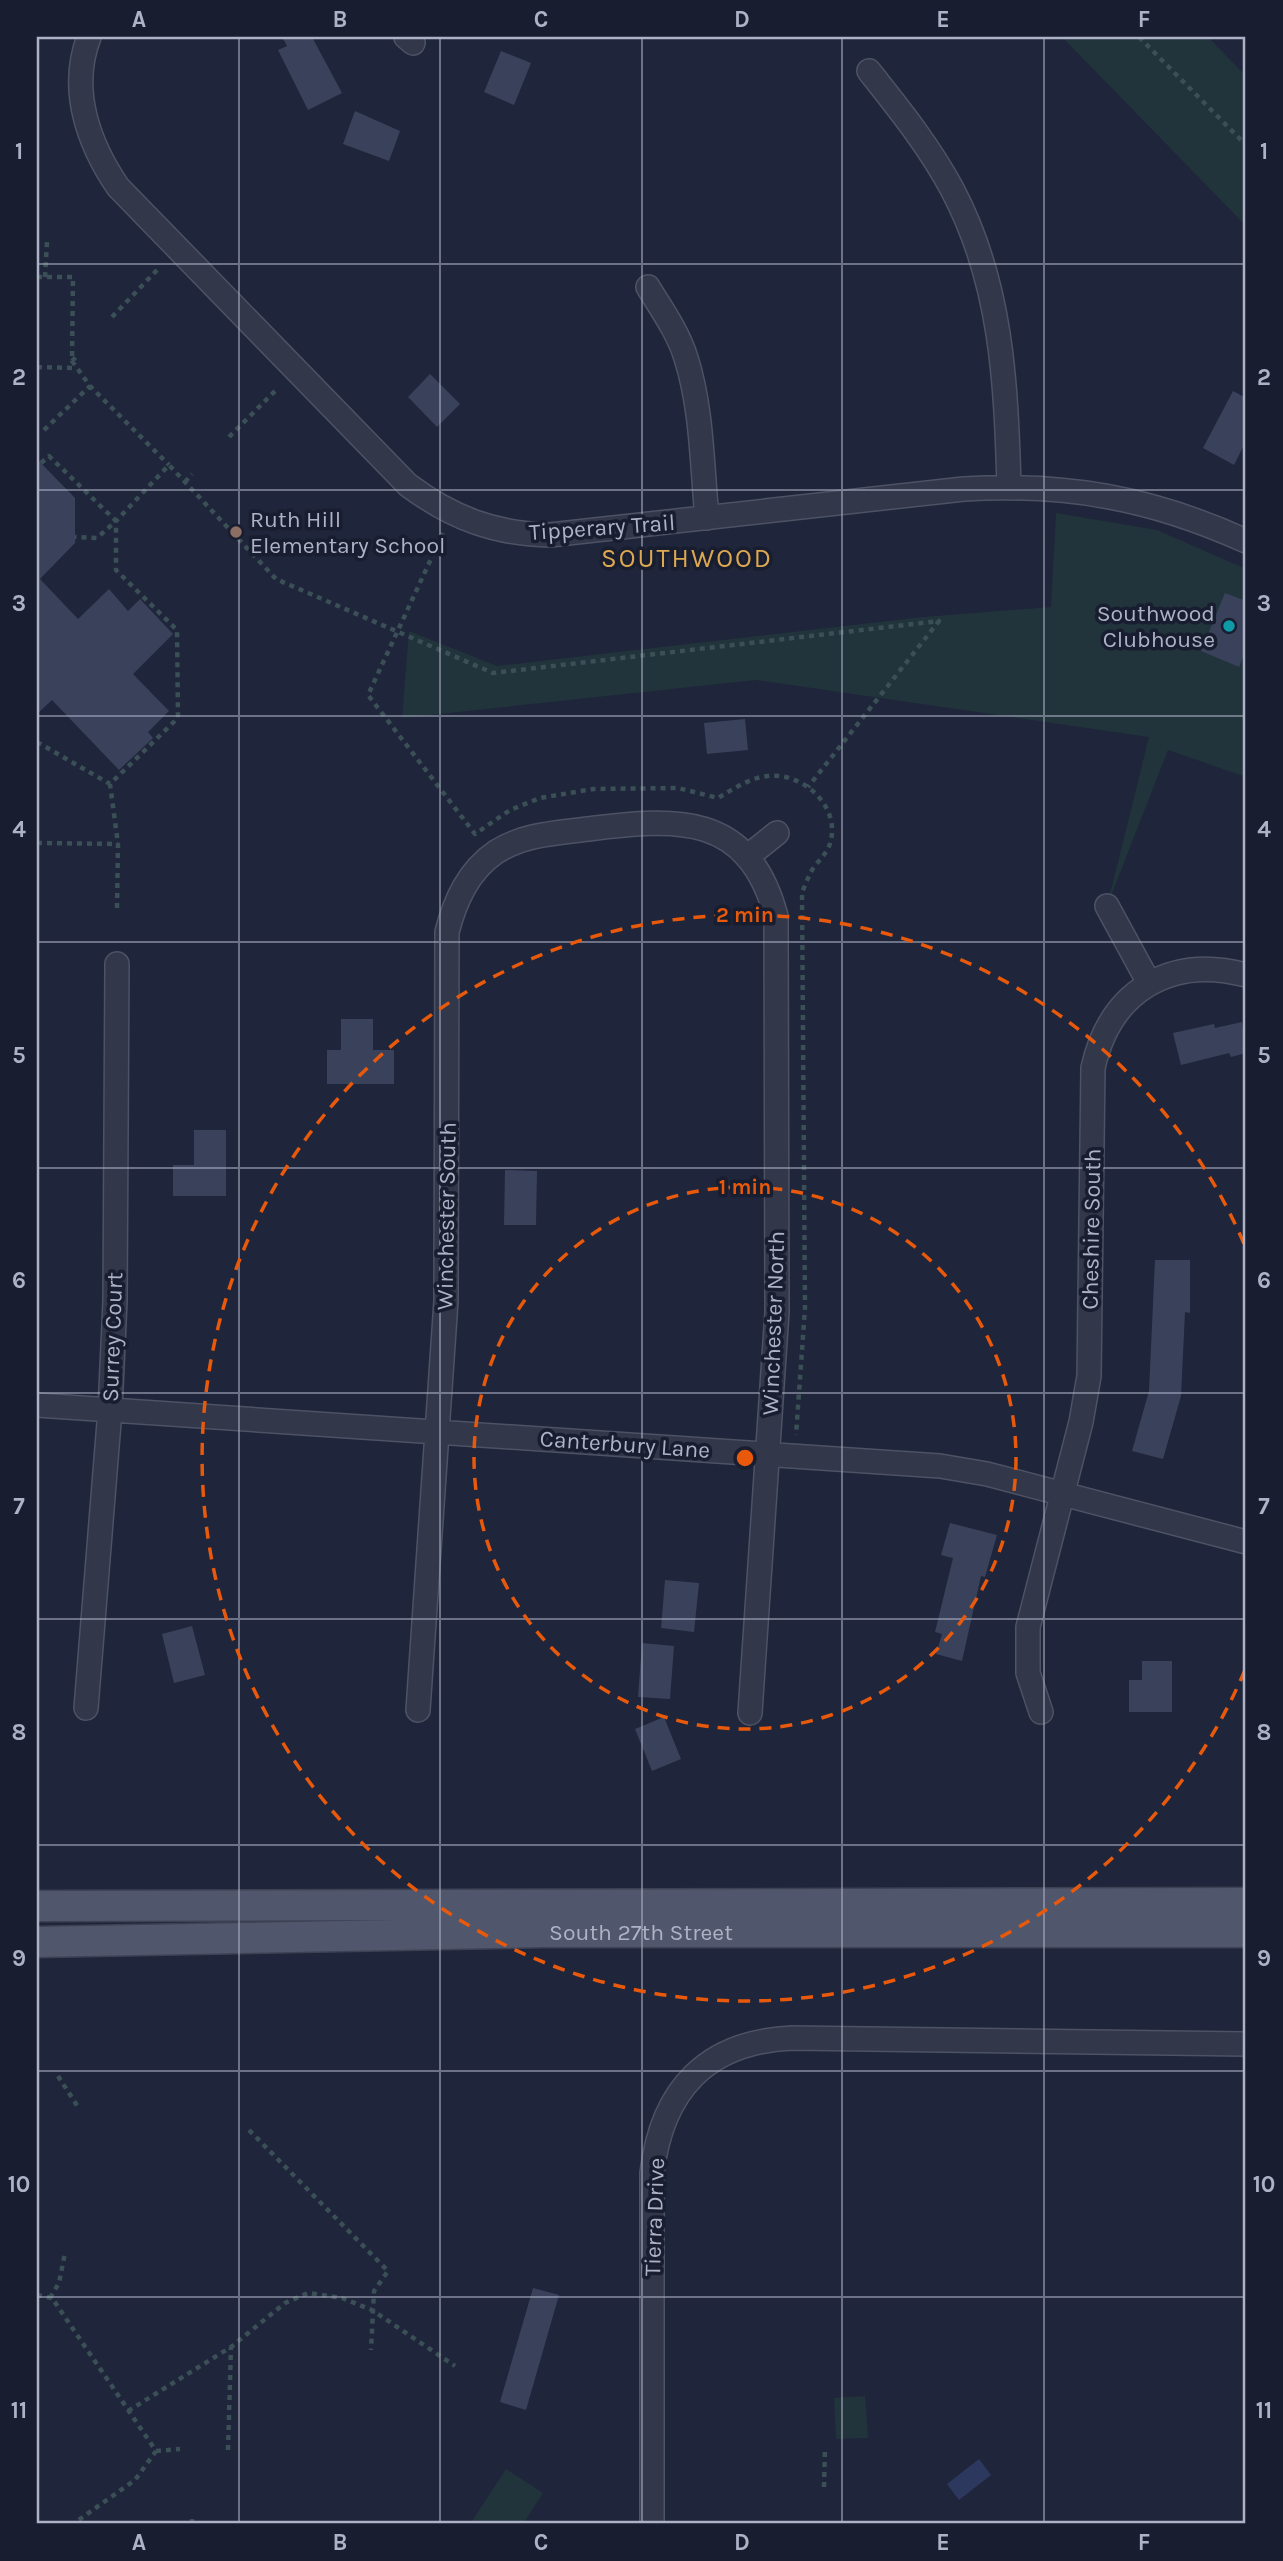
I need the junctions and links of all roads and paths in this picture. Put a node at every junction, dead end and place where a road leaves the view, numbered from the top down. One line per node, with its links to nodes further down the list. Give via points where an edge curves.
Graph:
1 (89, 37): 24 (street, Tipperary Trail, via 82,102 90,137 118,187 408,485 461,519 522,534)
2 (1139, 37): 4 (path)
3 (869, 71): 23 (street, via 923,141 973,235 1001,337)
4 (1246, 145)
5 (47, 242): 8 (path)
6 (159, 268): 10 (path)
7 (37, 277): 8 (path)
8 (45, 277): 12 (path, via 73,277)
9 (648, 287): 24 (street, via 687,359)
10 (112, 317)
11 (77, 356): 12 (path)
12 (72, 361): 14 (path)
13 (37, 367): 14 (path)
14 (75, 368): 15 (path)
15 (90, 386): 17 (path); 20 (path)
16 (278, 388): 18 (path)
17 (44, 430)
18 (229, 437)
19 (41, 463): 25 (path, via 49,456)
20 (169, 465): 22 (path); 25 (path)
21 (192, 474): 22 (path)
22 (185, 482): 29 (path, via 276,579)
23 (1009, 486): 24 (street, Tipperary Trail); 28 (street, Tipperary Trail, via 1090,491 1146,503 1201,520)
24 (707, 518)
25 (116, 521): 27 (path, via 97,538); 31 (path, via 116,570 177,630 178,718)
26 (443, 533): 29 (path)
27 (75, 537)
28 (1246, 541)
29 (398, 632): 32 (path, via 368,695 475,834 510,810 540,798 593,789 678,788 718,798 746,782 788,775); 32 (path, via 494,673 939,621)
30 (37, 742): 31 (path)
31 (110, 784): 36 (path)
32 (808, 787): 46 (path, via 822,799 832,838 802,892 805,1308)
33 (606, 827): 37 (street, Winchester North, via 681,822 727,840); 45 (street, Winchester South, via 539,835 507,847 477,869 454,905 447,932 446,1301)
34 (778, 832): 37 (street)
35 (37, 843): 36 (path)
36 (118, 844): 39 (path)
37 (747, 857): 47 (street, Winchester North, via 770,895 778,935 777,1312)
38 (1107, 906): 42 (street)
39 (117, 908)
40 (117, 964): 44 (street, Surrey Court)
41 (1246, 975): 42 (street, Cheshire South, via 1192,969)
42 (1149, 984): 48 (street, Cheshire South, via 1128,999 1110,1021 1093,1068 1089,1376)
43 (37, 1405): 44 (street, Canterbury Lane)
44 (110, 1410): 45 (street, Canterbury Lane); 50 (street, Surrey Court)
45 (438, 1432): 47 (street, Canterbury Lane); 51 (street, Winchester South)
46 (796, 1436)
47 (768, 1454): 48 (street, Canterbury Lane, via 940,1466); 53 (street, Winchester North)
48 (1063, 1493): 49 (street, Canterbury Lane); 52 (street, Cheshire South, via 1028,1627 1028,1673)
49 (1246, 1542)
50 (86, 1708)
51 (418, 1710)
52 (1041, 1712)
53 (750, 1713)
54 (1246, 1903): 55 (main road, South 27th Street)
55 (37, 1906)
56 (1246, 1932): 57 (main road, South 27th Street, via 544,1932)
57 (37, 1942)
58 (1246, 2044): 78 (street, Tierra Drive, via 758,2039 714,2058 680,2093 663,2124 652,2173)
59 (58, 2076): 60 (path)
60 (78, 2107)
61 (249, 2130): 65 (path, via 388,2271 374,2291)
62 (65, 2253): 64 (path, via 59,2283)
63 (37, 2295): 64 (path)
64 (50, 2298): 69 (path)
65 (372, 2310): 66 (path, via 328,2294 308,2293 285,2303); 67 (path); 68 (path)
66 (230, 2347): 69 (path); 72 (path)
67 (371, 2350)
68 (455, 2366)
69 (128, 2411): 73 (path)
70 (825, 2448): 74 (path)
71 (180, 2449): 73 (path)
72 (228, 2450)
73 (156, 2451): 76 (path, via 135,2480)
74 (824, 2487)
75 (192, 2515): 77 (path)
76 (73, 2524)
77 (192, 2524)
78 (652, 2524)

